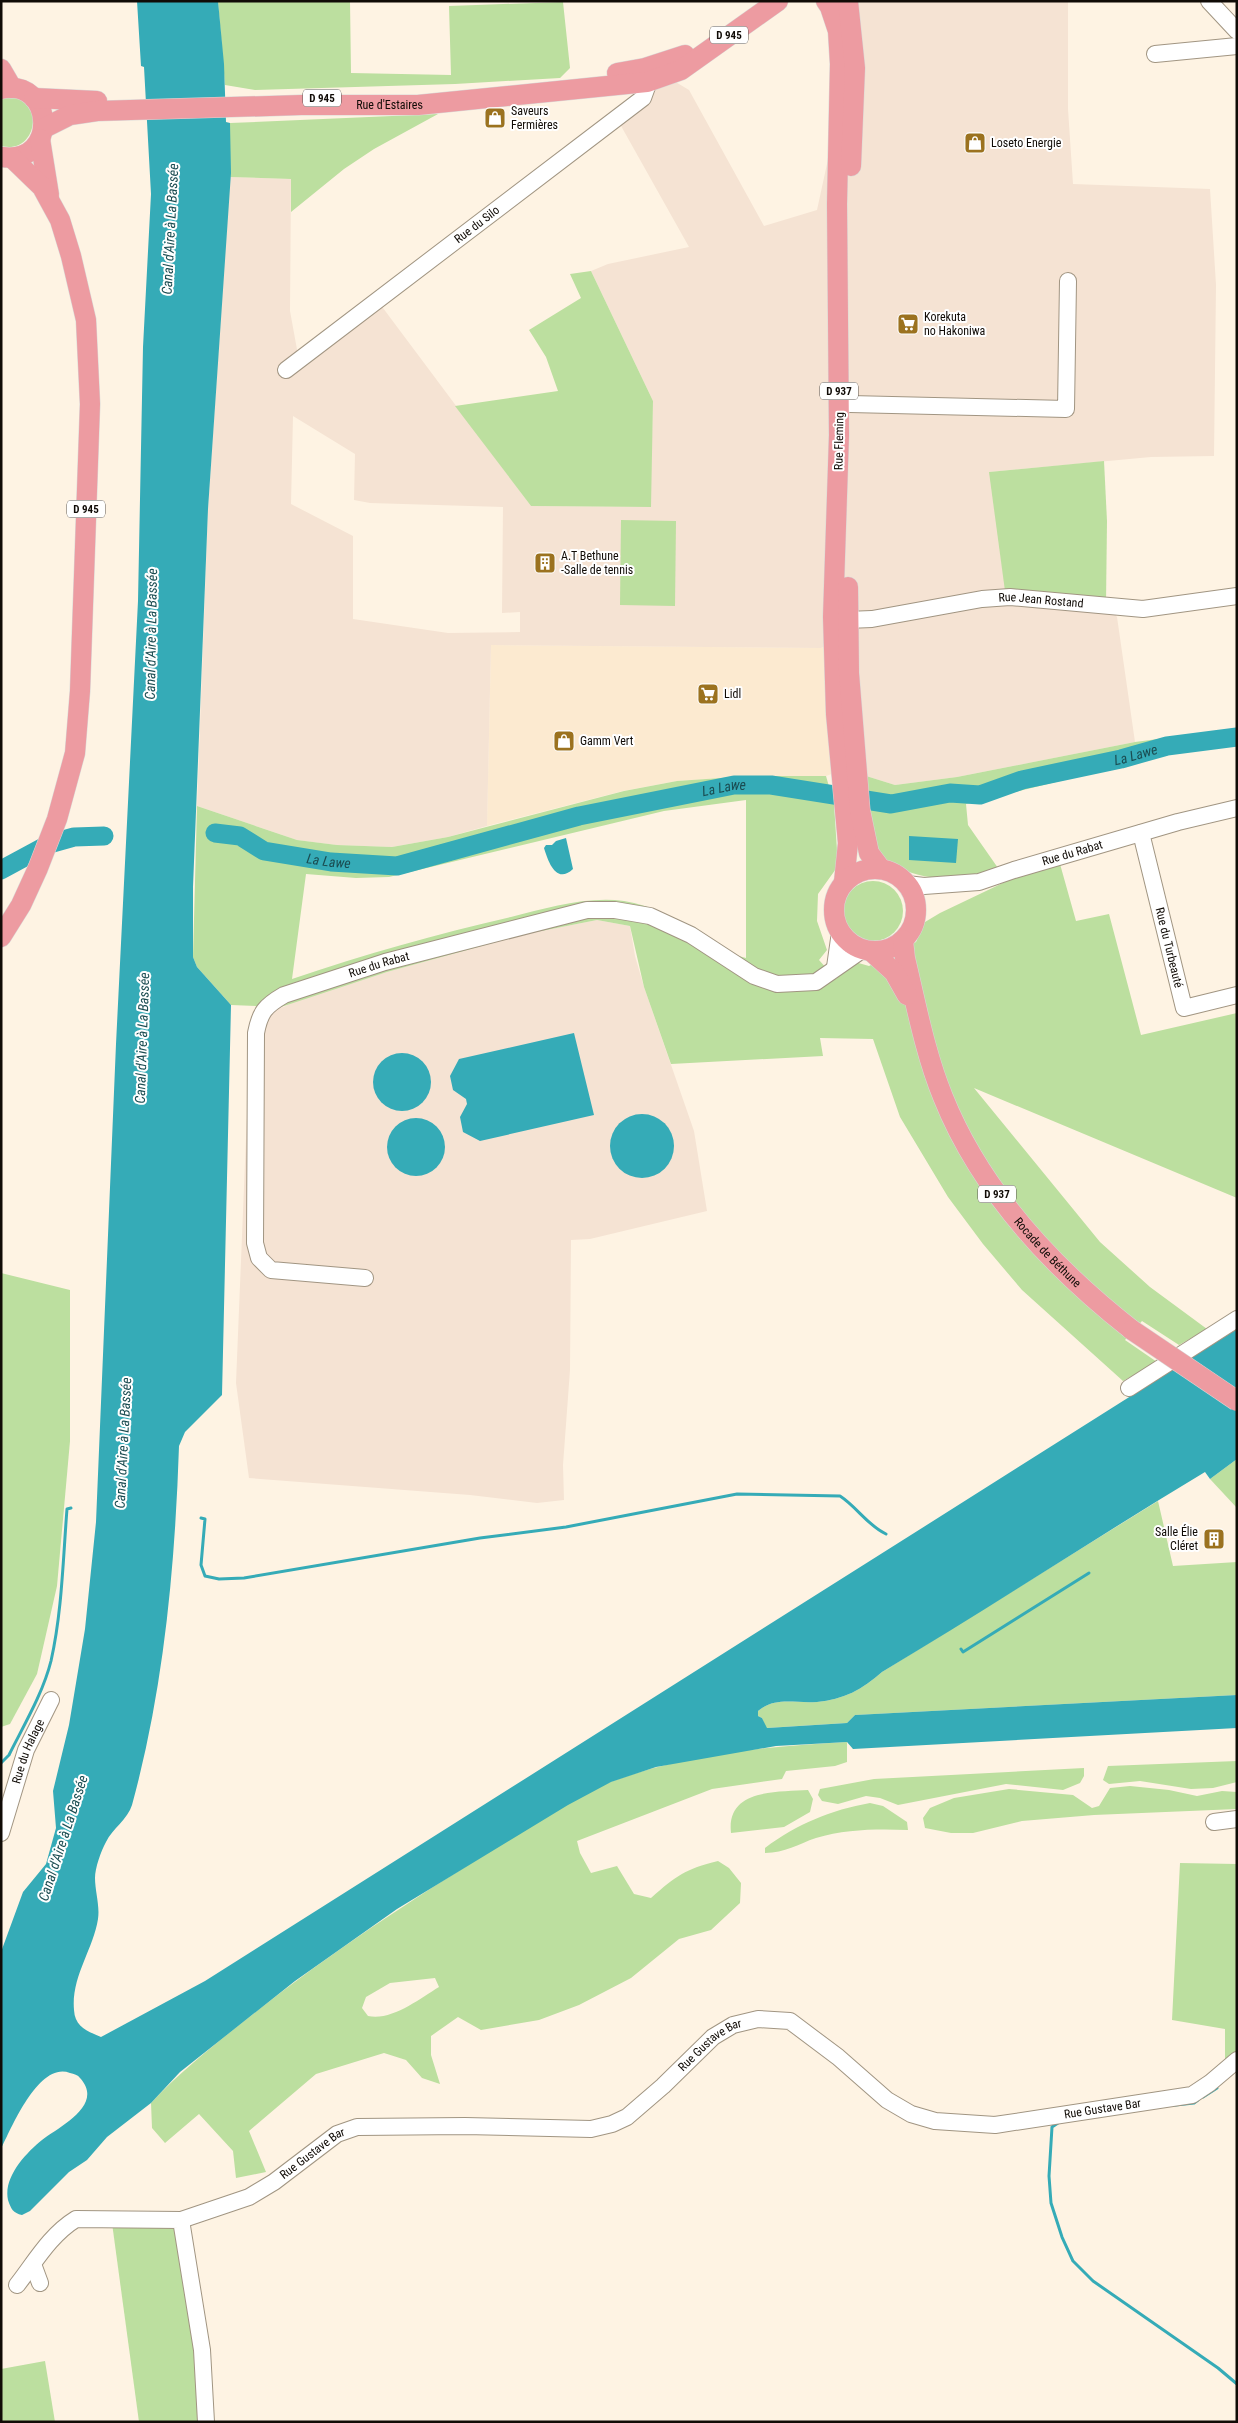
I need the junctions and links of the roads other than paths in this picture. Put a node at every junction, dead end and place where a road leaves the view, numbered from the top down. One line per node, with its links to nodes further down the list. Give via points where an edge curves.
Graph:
1 (754, 1): 10 (main road, D 945, via 722,32)
2 (778, 1): 10 (main road, D 945, via 681,70)
3 (826, 1): 22 (main road, Rue Fleming / D 937, via 838,31 840,64 837,223 839,435 833,617 836,714)
4 (848, 1): 19 (main road, Rue Fleming / D 937, via 855,68 850,214)
5 (1209, 1): 6 (street)
6 (1237, 31)
7 (1237, 46): 8 (street)
8 (1155, 54)
9 (1, 69): 11 (main road)
10 (646, 75): 13 (main road, D 945, via 419,96); 18 (street, Rue du Silo, via 643,98)
11 (7, 88): 12 (main road, via 24,91)
12 (34, 98): 13 (main road, D 945); 14 (main road, via 42,112)
13 (133, 105): 14 (main road, D 945, via 70,115)
14 (42, 134): 15 (main road, via 28,152); 16 (main road, D 945)
15 (7, 157): 16 (main road, D 945, via 42,187)
16 (51, 202): 30 (main road, D 945, via 71,256 86,320 90,404 80,690 75,753 57,819 21,906)
17 (1068, 281): 19 (street, via 1066,409)
18 (286, 370)
19 (850, 404): 21 (main road, Rue Fleming / D 937)
20 (1237, 596): 21 (street, Rue Jean Rostand, via 1142,609 1010,597 982,599 872,620)
21 (847, 620): 22 (main road, Rue Fleming / D 937)
22 (849, 782): 24 (main road, Rue Fleming / D 937)
23 (1237, 808): 25 (street, Rue du Rabat)
24 (853, 809): 26 (main road, Rue Fleming / D 937, via 869,853); 27 (main road, Rue Fleming / D 937)
25 (1141, 833): 28 (street, Rue du Rabat, via 979,882); 34 (street, Rue du Turbeauté, via 1184,1008)
26 (881, 869): 27 (main road, via 861,871); 28 (main road)
27 (844, 882): 29 (main road, via 833,907)
28 (907, 884): 31 (main road, via 914,898 916,913 914,923)
29 (840, 932): 32 (main road, via 849,943); 33 (street)
30 (1, 937)
31 (903, 940): 32 (main road, via 884,951); 35 (main road, Rocade de Béthune / D 937)
32 (867, 951): 33 (street, Rue du Rabat); 35 (main road, Rocade de Béthune / D 937, via 894,972)
33 (835, 967): 36 (street, Rue du Rabat, via 816,982 777,984 754,976 691,935 650,916 615,910 587,910 385,962 284,995 270,1004 259,1017 256,1033 255,1243 259,1258 271,1270)
34 (1237, 995)
35 (920, 1019): 39 (main road, Rocade de Béthune / D 937, bridge, via 942,1096 953,1120 986,1179 1008,1210 1096,1302)
36 (366, 1278)
37 (1237, 1319): 38 (street)
38 (1129, 1388)
39 (1237, 1400)
40 (51, 1700): 43 (street, Rue du Halage, via 26,1750)
41 (1237, 1819): 42 (street)
42 (1214, 1822)
43 (1, 1833)
44 (1237, 2060): 45 (street, Rue Gustave Bar, via 1192,2095 995,2125 960,2124 911,2114 887,2100 790,2021 758,2019 733,2025 713,2037 663,2086 627,2117 612,2124 591,2129 357,2127 337,2134 249,2197)
45 (181, 2220): 46 (street, Rue Gustave Bar, via 76,2219 49,2242); 49 (street, via 202,2350)
46 (33, 2264): 47 (street); 48 (street, Rue Gustave Bar)
47 (40, 2283)
48 (17, 2285)
49 (206, 2422)

